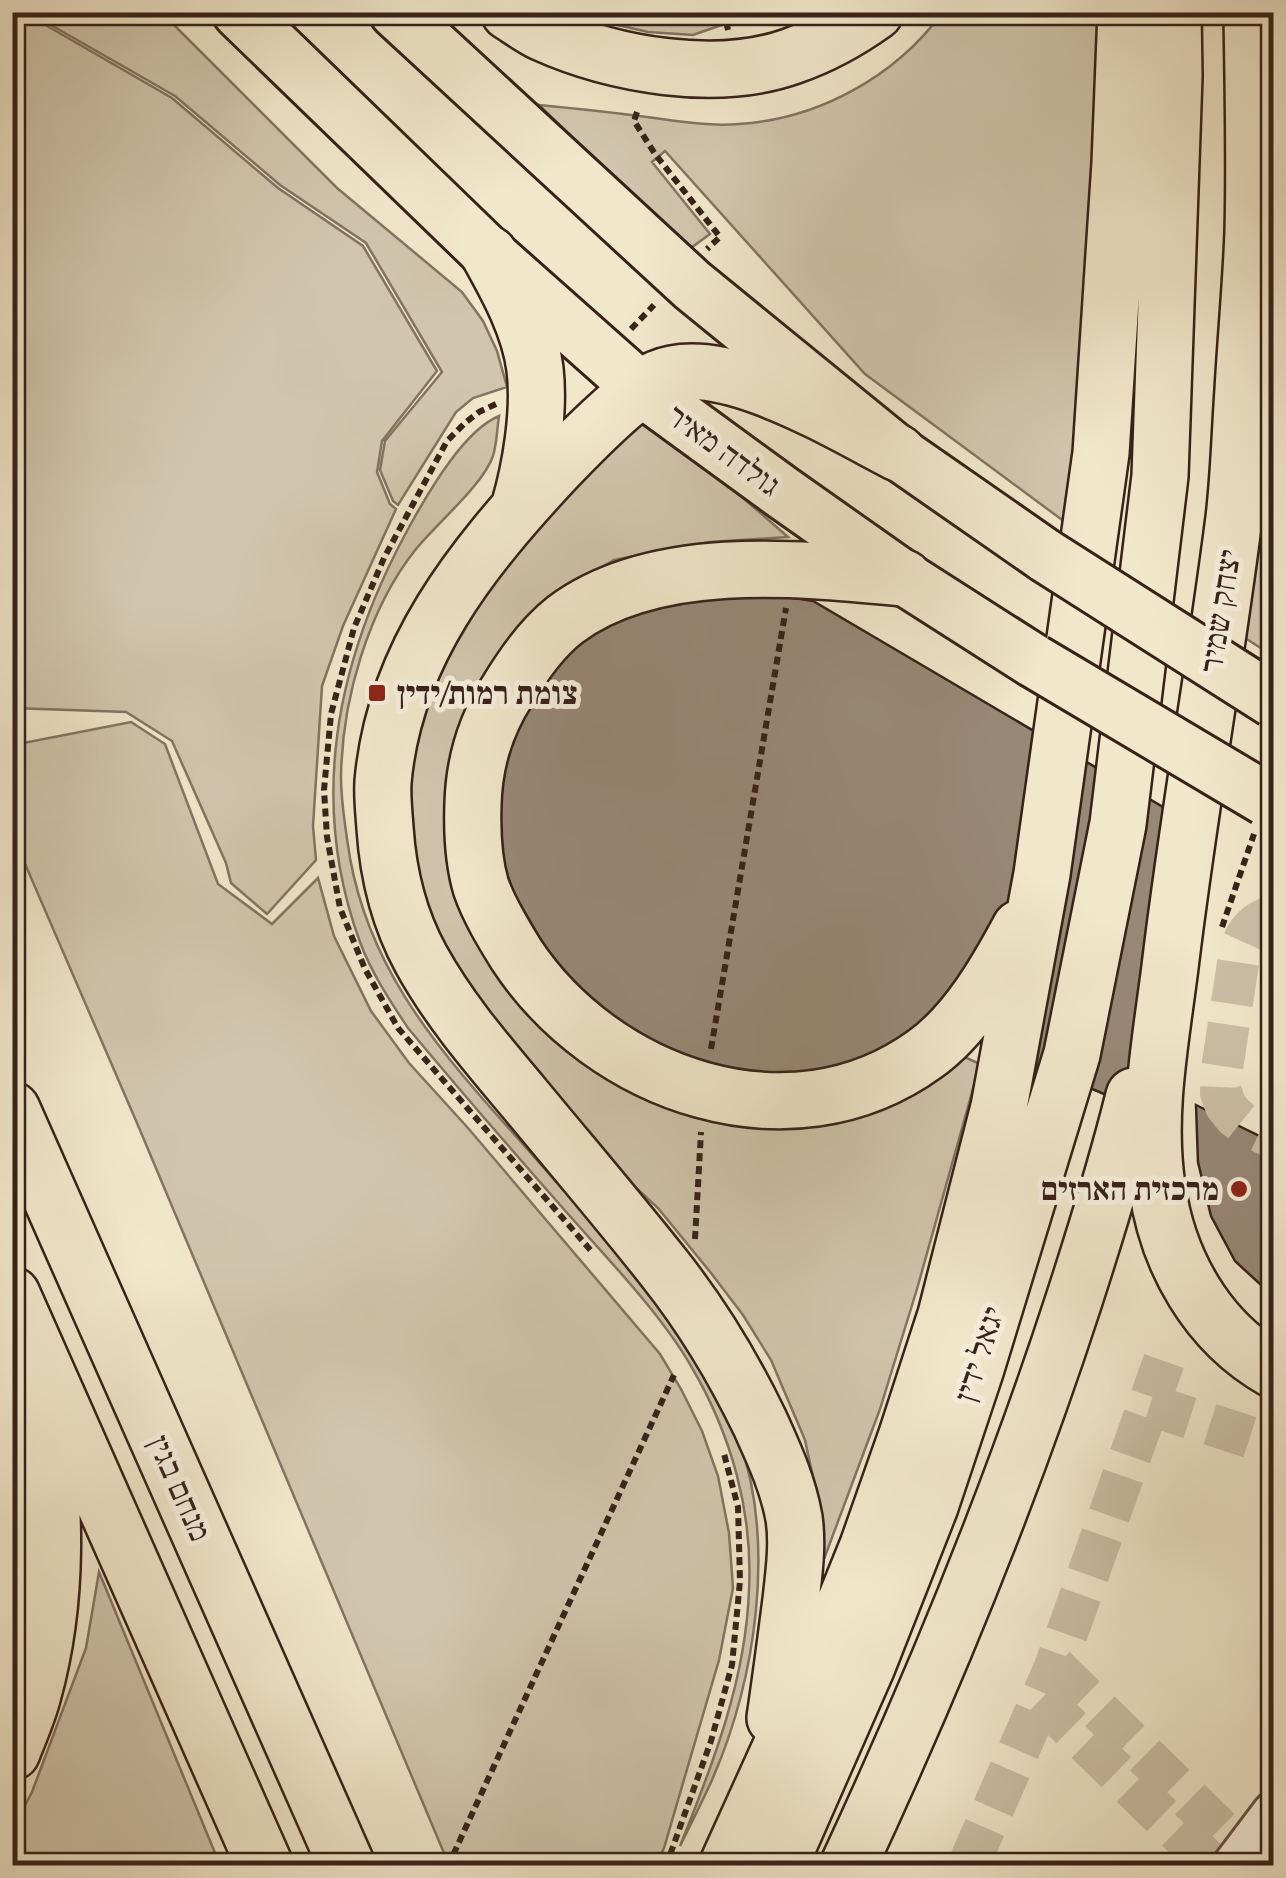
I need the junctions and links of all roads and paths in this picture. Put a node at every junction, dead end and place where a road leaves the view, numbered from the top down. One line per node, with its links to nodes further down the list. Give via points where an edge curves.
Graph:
1 (239, 12): 12 (main road, גולדה מאיר)
2 (396, 12): 14 (main road, via 692,284)
3 (510, 12): 5 (highway, via 541,32 605,56 695,69 790,57)
4 (666, 12): 9 (path)
5 (874, 12)
6 (1126, 12): 21 (highway, via 1101,453)
7 (1173, 12): 37 (highway, יגאל ידין, via 1160,476 1118,824 1072,1054 930,1506 868,1666)
8 (1252, 12): 20 (highway, יצחק שמיר, via 1252,232 1234,516)
9 (661, 21)
10 (636, 112): 11 (path, via 634,121 655,154 720,237)
11 (705, 252)
12 (488, 254): 13 (main road, גולדה מאיר); 15 (highway, via 521,319 535,368 533,437)
13 (641, 389): 14 (highway, via 676,373 727,376 775,391); 15 (highway); 16 (main road, גולדה מאיר)
14 (898, 452): 18 (main road, bridge)
15 (519, 508): 31 (highway, via 443,607 410,668 383,785 387,858 400,911 446,1000 696,1309 782,1471 794,1520 795,1566)
16 (904, 578): 19 (main road, גולדה מאיר, bridge); 21 (highway, via 783,569 696,573 657,578 602,598 564,621 524,663 494,712 474,776 472,837 496,919 554,1002 631,1062 684,1086 776,1101 836,1095 887,1078 928,1052 971,1008 1004,957)
17 (786, 607): 23 (path)
18 (1274, 702)
19 (1270, 801): 22 (path)
20 (1184, 848): 28 (highway, via 1155,1102 1156,1185 1162,1218 1196,1297 1221,1331); 38 (highway, via 1115,1173 1040,1405 921,1705)
21 (1042, 874): 31 (highway, via 999,1107 946,1315 868,1546)
22 (1222, 927)
23 (710, 1050)
24 (12, 1110): 34 (highway, מנחם בגין)
25 (702, 1128): 26 (path)
26 (694, 1257)
27 (12, 1297): 30 (highway, via 41,1399 54,1544 49,1619); 33 (highway)
28 (1274, 1370)
29 (674, 1375): 35 (path)
30 (12, 1752)
31 (765, 1785): 36 (highway)
32 (1274, 1813): 39 (lane)
33 (265, 1866)
34 (347, 1866)
35 (448, 1866)
36 (727, 1866)
37 (778, 1866)
38 (848, 1866)
39 (1234, 1866)

